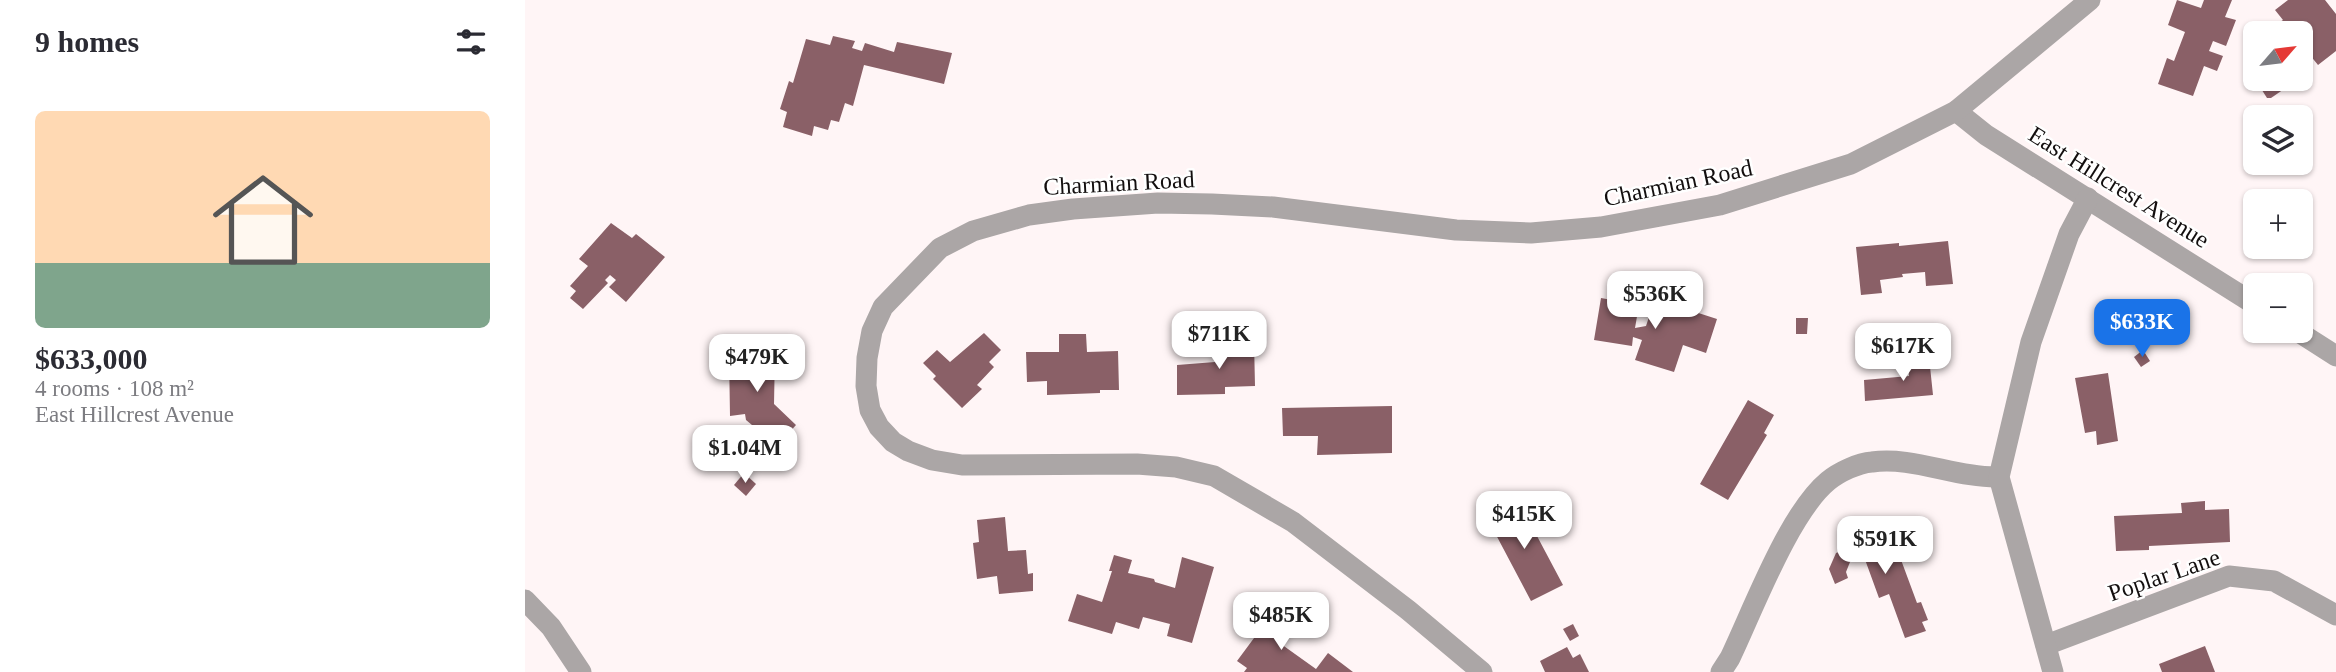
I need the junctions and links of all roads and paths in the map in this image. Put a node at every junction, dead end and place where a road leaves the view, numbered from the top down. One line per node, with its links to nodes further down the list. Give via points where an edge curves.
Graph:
1 (2090, 0): 2 (street, Charmian Road)
2 (1956, 111): 3 (street, East Hillcrest Avenue, via 1986,135); 12 (street, Charmian Road, via 1851,164 1775,189 1720,205 1601,227 1531,233 1455,230 1273,207 1158,202 1029,215 973,231 940,248 883,307 867,358 870,410 879,427 908,451 962,465 1137,464 1214,476 1293,522)
3 (2088, 198): 4 (street, East Hillcrest Avenue); 7 (street, via 2069,234 2031,342)
4 (2243, 297)
5 (2313, 341): 6 (street)
6 (2336, 356)
7 (1999, 477): 10 (street); 13 (street, via 1871,462 1829,479 1796,521)
8 (525, 600): 11 (street, via 551,627)
9 (2336, 615): 10 (street, Poplar Lane, via 2274,581 2229,576)
10 (2046, 645): 14 (street)
11 (581, 672)
12 (1482, 672)
13 (1721, 672)
14 (2053, 672)

